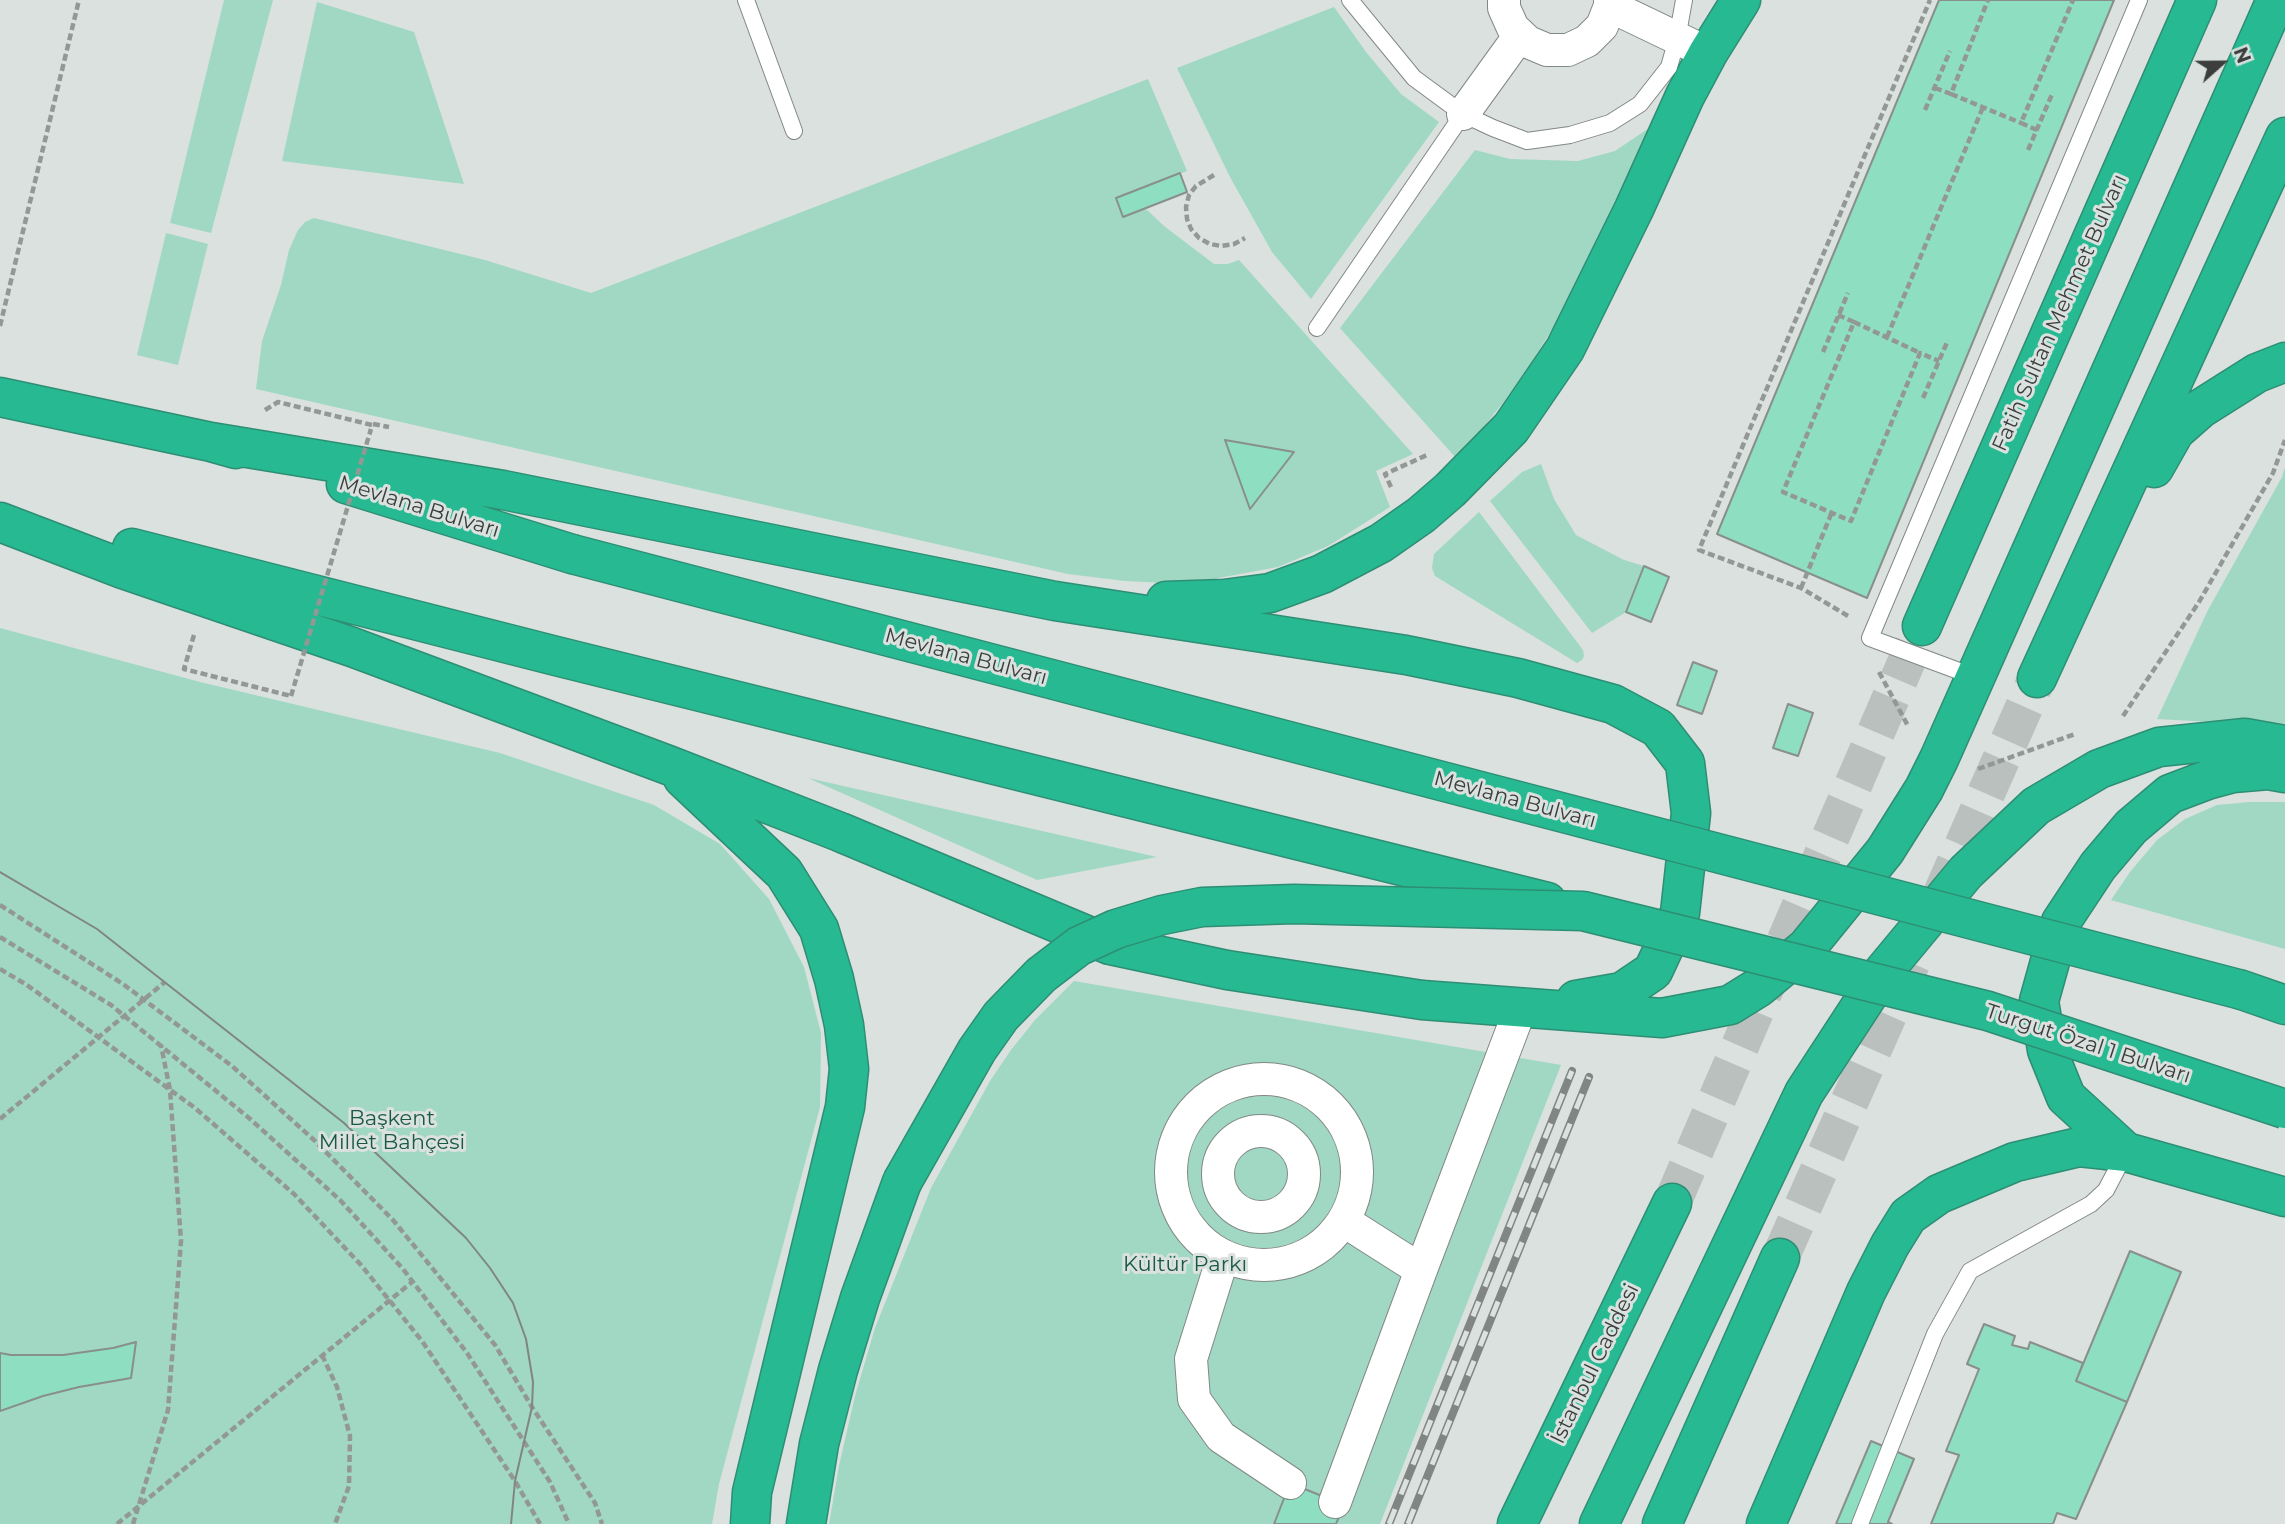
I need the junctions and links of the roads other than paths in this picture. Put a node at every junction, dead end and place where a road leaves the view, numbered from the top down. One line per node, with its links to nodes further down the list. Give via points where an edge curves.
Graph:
1 (747, 0): 13 (lane)
2 (1350, 0): 12 (lane, via 1414,78)
3 (1504, 0): 10 (street, via 1513,28)
4 (1684, 0): 11 (lane)
5 (2139, 0): 23 (lane, via 1870,638)
6 (2197, 0): 22 (highway, Fatih Sultan Mehmet Bulvarı)
7 (2276, 0): 23 (highway)
8 (1610, 3): 10 (street, via 1602,26 1587,41 1568,50 1547,50); 11 (street)
9 (1733, 5): 11 (highway)
10 (1520, 34): 12 (street)
11 (1692, 46): 12 (lane, via 1640,104 1610,123 1570,135 1527,141); 21 (highway, via 1685,96 1565,349 1511,428 1450,490 1381,543 1322,574 1270,593 1224,599)
12 (1463, 114): 15 (lane)
13 (794, 131)
14 (2285, 136): 16 (highway, via 2037,678 2175,431 2225,393)
15 (1317, 328)
16 (2285, 362)
17 (0, 397): 18 (highway, Mevlana Bulvarı)
18 (211, 442): 21 (highway, via 503,490); 28 (highway, Mevlana Bulvarı, bridge, via 572,554)
19 (0, 514): 27 (highway, bridge)
20 (0, 522): 25 (highway)
21 (1055, 601): 31 (highway, via 1462,666 1613,705 1658,727 1685,764 1691,813 1679,913 1653,971 1622,992)
22 (1923, 626)
23 (1975, 677): 31 (highway, via 1929,779 1885,851 1807,947 1759,986 1730,1005 1662,1018)
24 (2285, 745): 51 (highway, via 2245,738 2159,747 2099,769 2036,806 1966,872 1883,972 1804,1093)
25 (668, 765): 31 (highway, via 1110,945 1335,987 1422,1000); 48 (highway, via 784,873 798,895 819,929 847,1047 845,1107 752,1492)
26 (2285, 773): 37 (highway, via 2233,773 2170,794 2131,827 2061,922 2039,1001 2047,1050 2066,1097)
27 (1583, 911): 33 (highway, Turgut Özal 1 Bulvarı, bridge, via 1988,1010); 49 (highway, bridge, via 1202,906 1116,929 1079,946 1041,975 1001,1016 977,1050 902,1182 838,1370 819,1444)
28 (2242, 990): 29 (highway); 30 (highway)
29 (2285, 993)
30 (2285, 1004)
31 (1521, 1007): 45 (street)
32 (1324, 1101): 34 (street, via 1285,1081 1241,1081 1202,1101); 35 (street); 42 (street, via 1350,1136 1356,1157 1353,1201)
33 (2285, 1109)
34 (1185, 1122): 36 (street); 43 (street, via 1171,1154 1172,1194 1184,1221)
35 (1287, 1140): 36 (street, via 1264,1130 1236,1138); 38 (street, via 1304,1168)
36 (1226, 1148): 41 (street, via 1218,1174)
37 (2126, 1152): 39 (highway); 53 (highway, via 2079,1147 2015,1162 1939,1194 1908,1216 1866,1292); 54 (lane, via 2106,1190 2091,1204 1970,1271 1935,1334)
38 (1299, 1196): 41 (street, via 1289,1207 1264,1217); 42 (street)
39 (2285, 1197)
40 (1672, 1203): 50 (highway, İstanbul Caddesi)
41 (1234, 1207): 43 (street)
42 (1340, 1227): 43 (street, via 1316,1251 1278,1265 1238,1263); 45 (street)
43 (1213, 1251): 46 (street, via 1191,1359 1194,1399 1220,1437)
44 (1780, 1258): 52 (highway)
45 (1421, 1270): 47 (street)
46 (1290, 1483)
47 (1335, 1502)
48 (750, 1524)
49 (806, 1524)
50 (1517, 1524)
51 (1599, 1524)
52 (1662, 1524)
53 (1766, 1524)
54 (1860, 1524)

